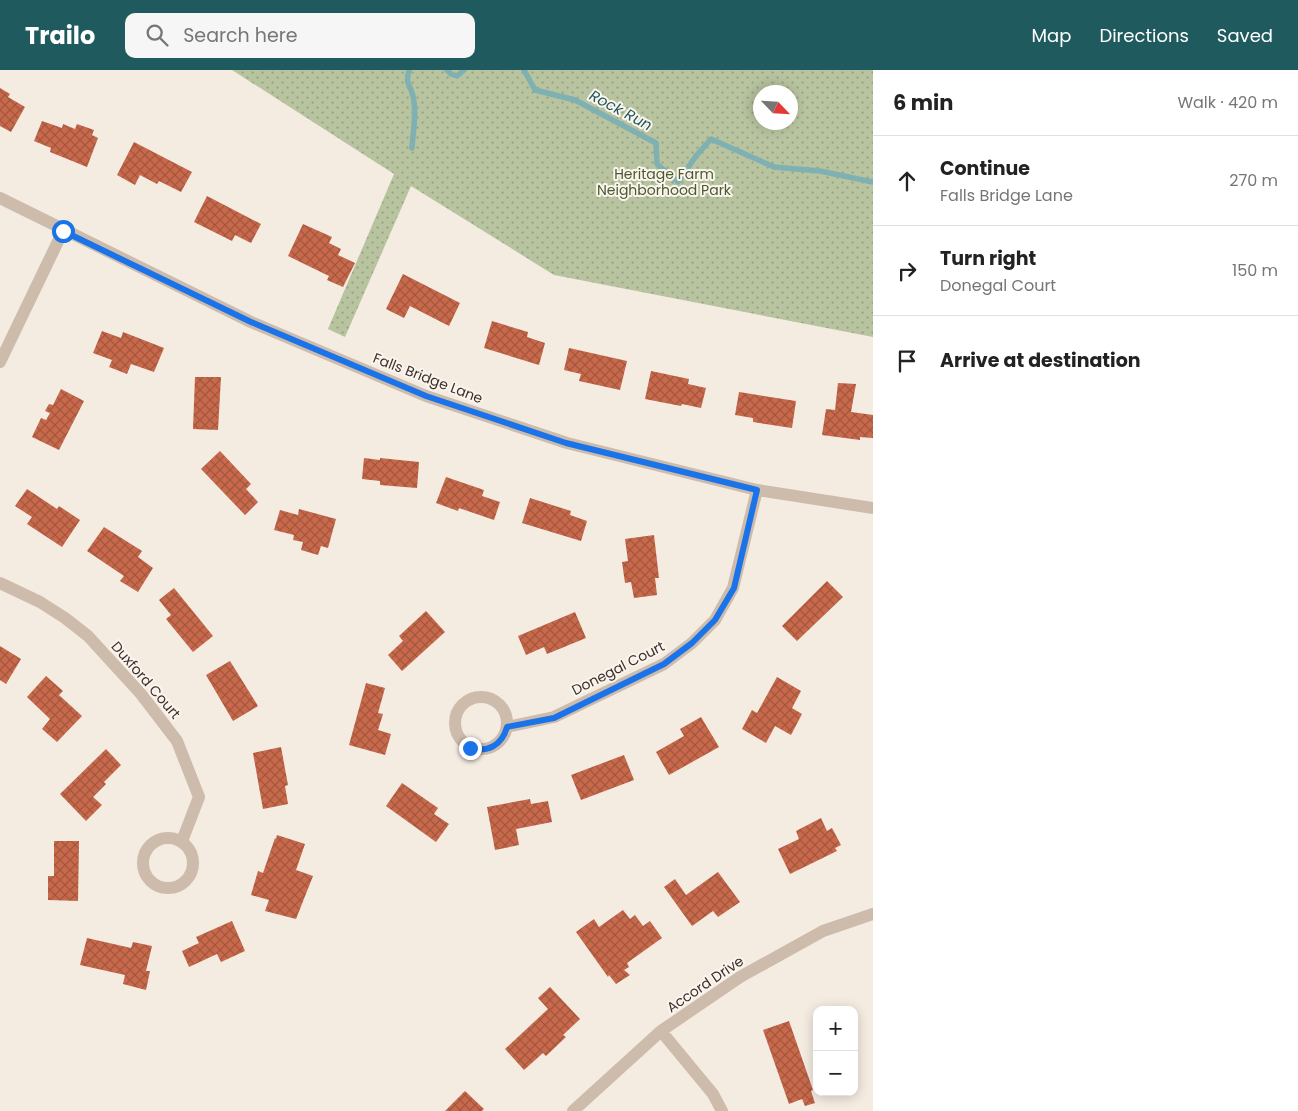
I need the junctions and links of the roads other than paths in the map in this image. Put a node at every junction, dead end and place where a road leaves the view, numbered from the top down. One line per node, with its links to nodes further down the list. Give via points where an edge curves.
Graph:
1 (0, 198): 2 (street, Falls Bridge Lane)
2 (63, 231): 3 (street); 4 (street, Falls Bridge Lane, via 251,322 426,396 566,443)
3 (0, 362)
4 (757, 490): 5 (street, Falls Bridge Lane); 7 (street, Donegal Court, via 734,588 715,620 692,643 664,664 554,718)
5 (873, 508)
6 (0, 583): 8 (street, Duxford Court, via 40,602 88,636 141,694 177,741 198,798)
7 (507, 727): 7 (street, via 504,710 484,697 468,700 457,712 455,720 455,728 463,743 477,750 494,747)
8 (182, 841): 8 (street, via 167,837 152,843 144,856 145,872 162,888 178,887 190,877 194,861)
9 (873, 914): 10 (street, Accord Drive, via 823,931 740,977)
10 (661, 1031): 11 (street, Accord Drive); 12 (street)
11 (573, 1111)
12 (722, 1111)

